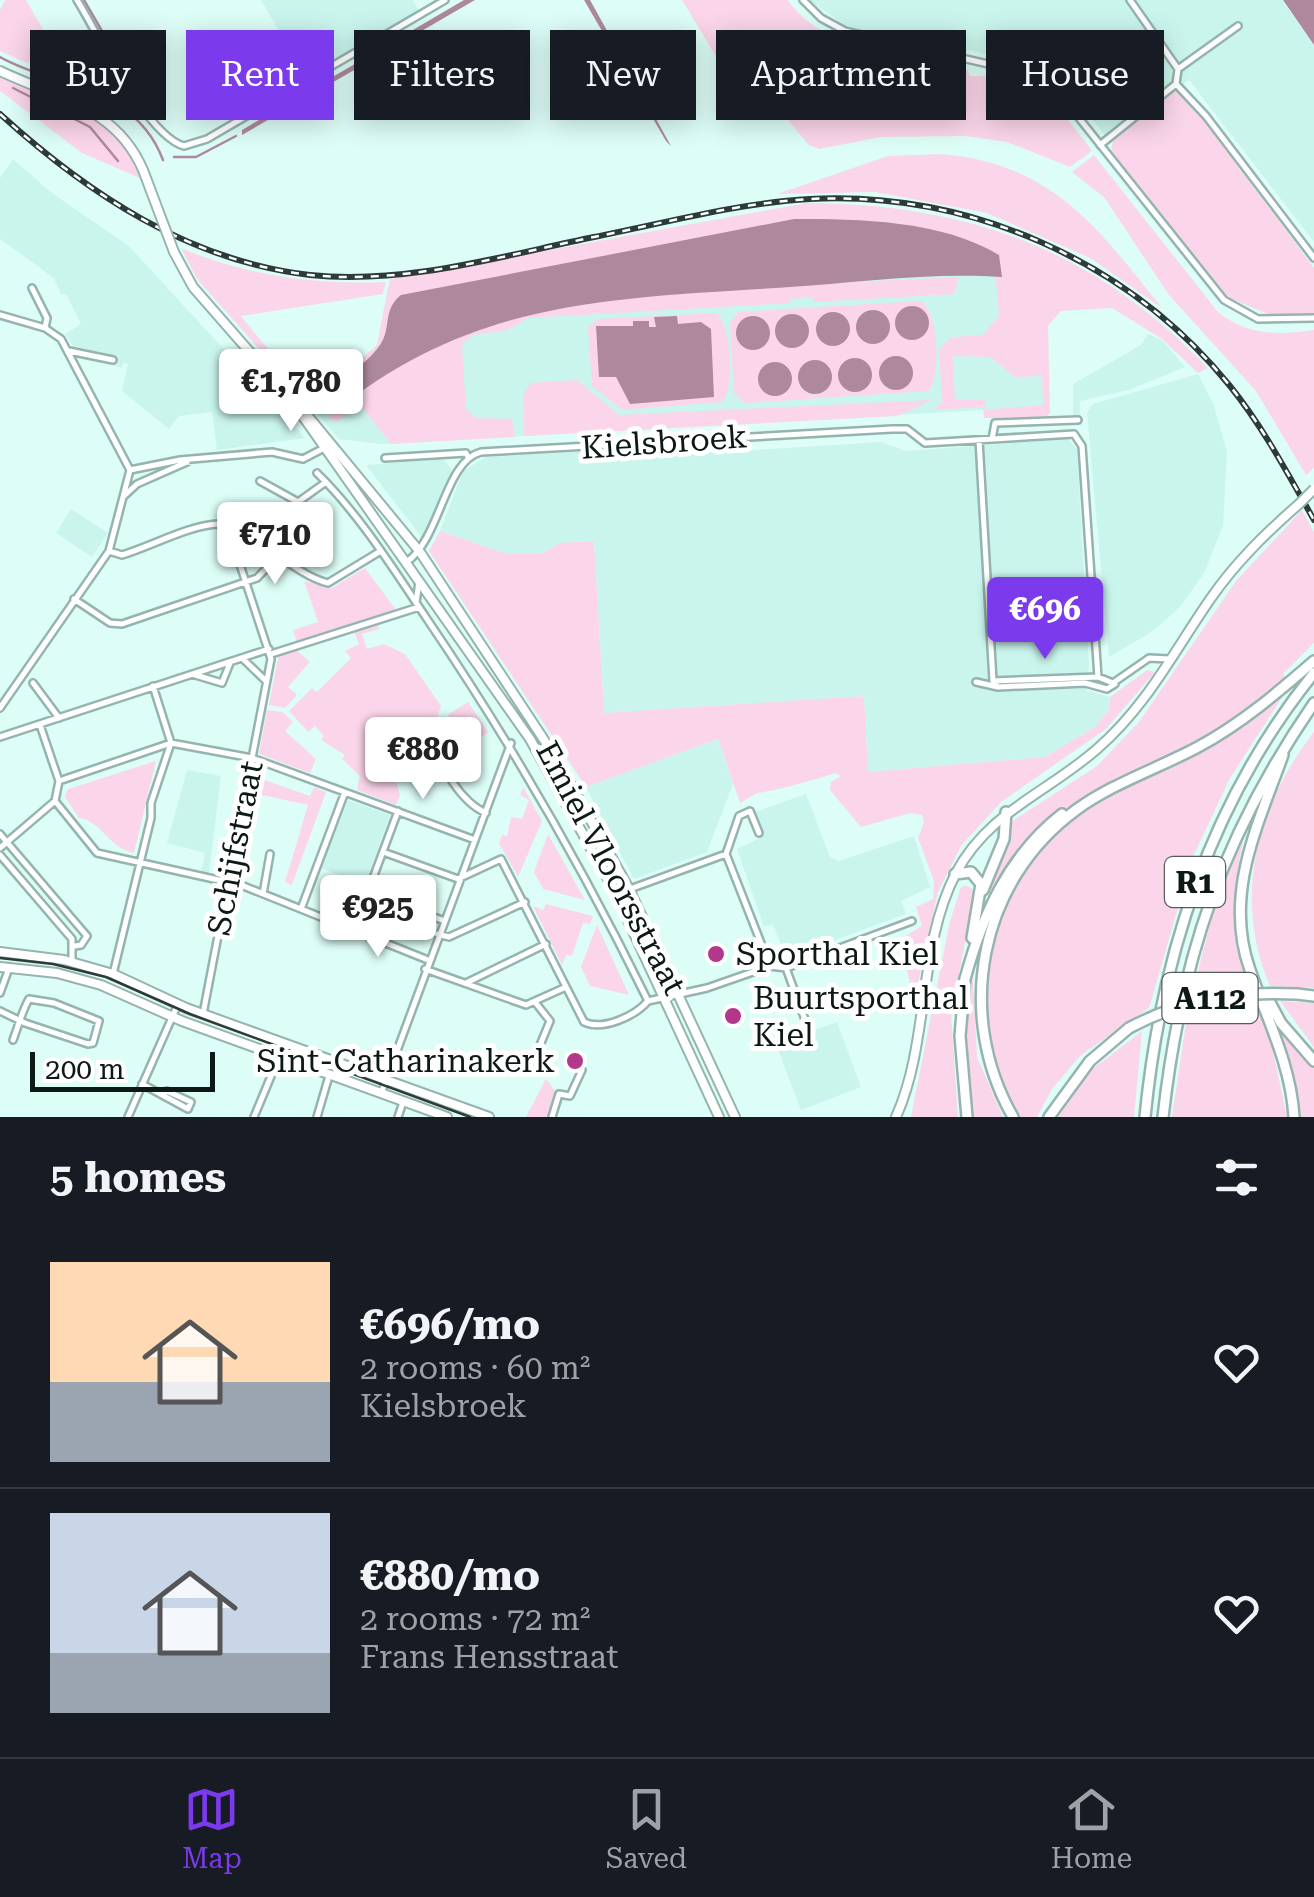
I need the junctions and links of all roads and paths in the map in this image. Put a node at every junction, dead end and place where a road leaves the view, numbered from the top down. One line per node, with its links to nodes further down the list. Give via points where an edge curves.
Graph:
1 (77, 0): 2 (street, via 165,136 184,146)
2 (444, 0)
3 (803, 0): 9 (street, via 845,32 1041,82)
4 (1130, 0): 6 (street)
5 (1238, 26): 6 (street)
6 (1178, 68): 8 (street)
7 (0, 72): 20 (street, bridge, via 105,117 127,139 193,287)
8 (1176, 84): 9 (street); 10 (street)
9 (1100, 145): 13 (street, via 1224,300 1258,319)
10 (1314, 258)
11 (32, 288): 14 (street, via 48,318)
12 (0, 315): 14 (street)
13 (1314, 318)
14 (45, 328): 15 (street)
15 (70, 351): 16 (street); 24 (street)
16 (113, 360)
17 (1078, 420): 18 (street, via 995,423)
18 (992, 439): 19 (street, Kielsbroek); 48 (street, Kielsbroek, via 1079,436)
19 (979, 440): 21 (street, Kielsbroek, via 924,442 907,430 892,430); 53 (street)
20 (328, 445): 23 (street, via 303,459 272,452); 34 (street, Emiel Vloorsstraat); 36 (street, Emiel Vloorsstraat)
21 (468, 457): 22 (street, Kielsbroek); 34 (street)
22 (384, 458)
23 (195, 459): 24 (street); 28 (street)
24 (132, 471): 28 (street); 28 (street, via 144,474); 30 (street)
25 (317, 473): 27 (street, Emiel Vloorsstraat)
26 (260, 480): 27 (street, via 298,502)
27 (326, 482): 33 (street, Emiel Vloorsstraat)
28 (140, 483): 30 (street)
29 (1314, 489): 45 (street, bridge, via 1228,574)
30 (124, 496): 32 (street)
31 (227, 525): 32 (street, via 122,555); 35 (street); 38 (street)
32 (110, 551): 39 (street)
33 (379, 552): 35 (street, via 328,583); 40 (street, Emiel Vloorsstraat)
34 (420, 552): 36 (street); 87 (street, Emiel Vloorsstraat, via 556,758)
35 (276, 558): 38 (street)
36 (408, 561): 37 (street, Emiel Vloorsstraat)
37 (420, 578): 40 (street); 113 (street, Emiel Vloorsstraat, via 553,777)
38 (246, 582): 39 (street, via 122,624); 41 (street)
39 (74, 599): 57 (street)
40 (417, 605): 41 (street); 64 (street, Emiel Vloorsstraat)
41 (270, 651): 42 (street); 50 (street, Schijfstraat)
42 (242, 658): 44 (street); 50 (street)
43 (1314, 661): 68 (highway, via 1243,720)
44 (230, 662): 46 (street); 46 (street, via 222,682)
45 (1166, 666): 49 (street, via 1156,656); 74 (street, via 1096,750)
46 (192, 674): 54 (street)
47 (1314, 674): 147 (highway, R1, via 1249,767 1198,872 1163,989)
48 (1098, 678): 49 (street); 53 (street); 55 (street)
49 (1122, 680): 55 (street)
50 (266, 681): 66 (street, Schijfstraat)
51 (976, 682): 53 (street)
52 (33, 683): 58 (street)
53 (996, 684): 55 (street)
54 (153, 686): 58 (street); 63 (street)
55 (1095, 688)
56 (1314, 703): 61 (highway, R1)
57 (0, 708)
58 (59, 718): 59 (street)
59 (40, 725): 60 (street); 69 (street)
60 (0, 737)
61 (1290, 738): 99 (highway, via 1247,851); 148 (highway, R1, via 1247,809 1198,929)
62 (438, 739): 73 (street, via 438,754 470,806)
63 (171, 742): 65 (street); 66 (street); 67 (street)
64 (511, 743): 73 (street); 115 (street, Emiel Vloorsstraat)
65 (156, 750): 67 (street); 69 (street)
66 (252, 758): 70 (street); 86 (street, Schijfstraat)
67 (163, 760): 83 (street)
68 (1144, 771): 108 (highway, via 1074,805 1024,851 986,916); 145 (highway, via 1076,810 1046,836 1016,873 996,914 982,973 982,1029)
69 (59, 782): 71 (street)
70 (345, 792): 72 (street); 92 (street)
71 (55, 801): 78 (street); 83 (street, via 97,852)
72 (398, 811): 77 (street); 80 (street)
73 (486, 812): 77 (street)
74 (1006, 812): 84 (street, via 978,838); 91 (highway, via 1004,838)
75 (758, 833): 82 (street, via 750,811 739,816)
76 (0, 834): 78 (street)
77 (475, 840): 85 (street)
78 (7, 842): 79 (street); 98 (street, via 87,936)
79 (0, 852): 98 (street)
80 (383, 852): 85 (street); 88 (street)
81 (270, 854): 89 (street, Schijfstraat)
82 (726, 854): 87 (street); 103 (street)
83 (138, 863): 86 (street); 107 (street)
84 (956, 874): 91 (highway, via 979,878); 143 (street)
85 (458, 879): 90 (street, via 502,859); 93 (street)
86 (228, 881): 89 (street); 119 (street, Schijfstraat)
87 (629, 889): 111 (street, Emiel Vloorsstraat)
88 (368, 893): 93 (street); 95 (street)
89 (263, 894): 92 (street)
90 (525, 902): 96 (street, via 449,938); 97 (street)
91 (979, 905): 108 (highway)
92 (301, 909): 95 (street)
93 (442, 920): 96 (street)
94 (912, 921): 105 (street)
95 (354, 929): 101 (street)
96 (437, 934): 101 (street)
97 (546, 944): 109 (street); 110 (street)
98 (75, 946): 102 (street)
99 (1244, 947): 125 (highway, via 1281,1024); 149 (highway, via 1286,1070)
100 (0, 952): 102 (street)
101 (428, 960): 106 (street)
102 (72, 962): 107 (street)
103 (770, 966): 105 (street); 111 (street)
104 (5, 967): 112 (street); 120 (street, via 92,982)
105 (786, 968): 122 (street)
106 (425, 969): 109 (street); 129 (street)
107 (112, 974): 117 (street)
108 (965, 980): 144 (highway, via 960,1036)
109 (466, 982): 116 (street, via 526,1005)
110 (566, 987): 115 (street, via 590,1026); 116 (street)
111 (677, 992): 113 (street); 142 (street, Emiel Vloorsstraat)
112 (0, 993)
113 (664, 996): 115 (street, Emiel Vloorsstraat); 141 (street, Emiel Vloorsstraat)
114 (1314, 996): 146 (highway, A112, bridge, via 1244,993 1200,1000 1129,1028 1090,1061)
115 (648, 1001)
116 (536, 1002): 126 (street, via 550,1021)
117 (178, 1004): 119 (street); 120 (street)
118 (0, 1011): 121 (street)
119 (203, 1014): 129 (street)
120 (171, 1016): 124 (street); 130 (street)
121 (20, 1020): 121 (street, via 34,998 95,1018 99,1026 88,1044); 123 (street)
122 (807, 1025)
123 (13, 1040)
124 (279, 1057): 128 (street); 135 (street)
125 (1314, 1061)
126 (533, 1062)
127 (582, 1070): 140 (street, via 570,1096 559,1094)
128 (329, 1076): 132 (street); 136 (street)
129 (385, 1080): 132 (street); 139 (street)
130 (142, 1084): 131 (street); 134 (street)
131 (163, 1094): 131 (street, via 191,1102 188,1109 163,1098)
132 (380, 1094): 133 (street)
133 (403, 1102): 137 (street); 138 (street)
134 (128, 1117)
135 (254, 1117)
136 (317, 1117)
137 (398, 1117)
138 (446, 1117)
139 (489, 1117)
140 (552, 1117)
141 (719, 1117)
142 (735, 1117)
143 (896, 1117)
144 (967, 1117)
145 (1013, 1117)
146 (1049, 1117)
147 (1145, 1117)
148 (1163, 1117)
149 (1294, 1117)

